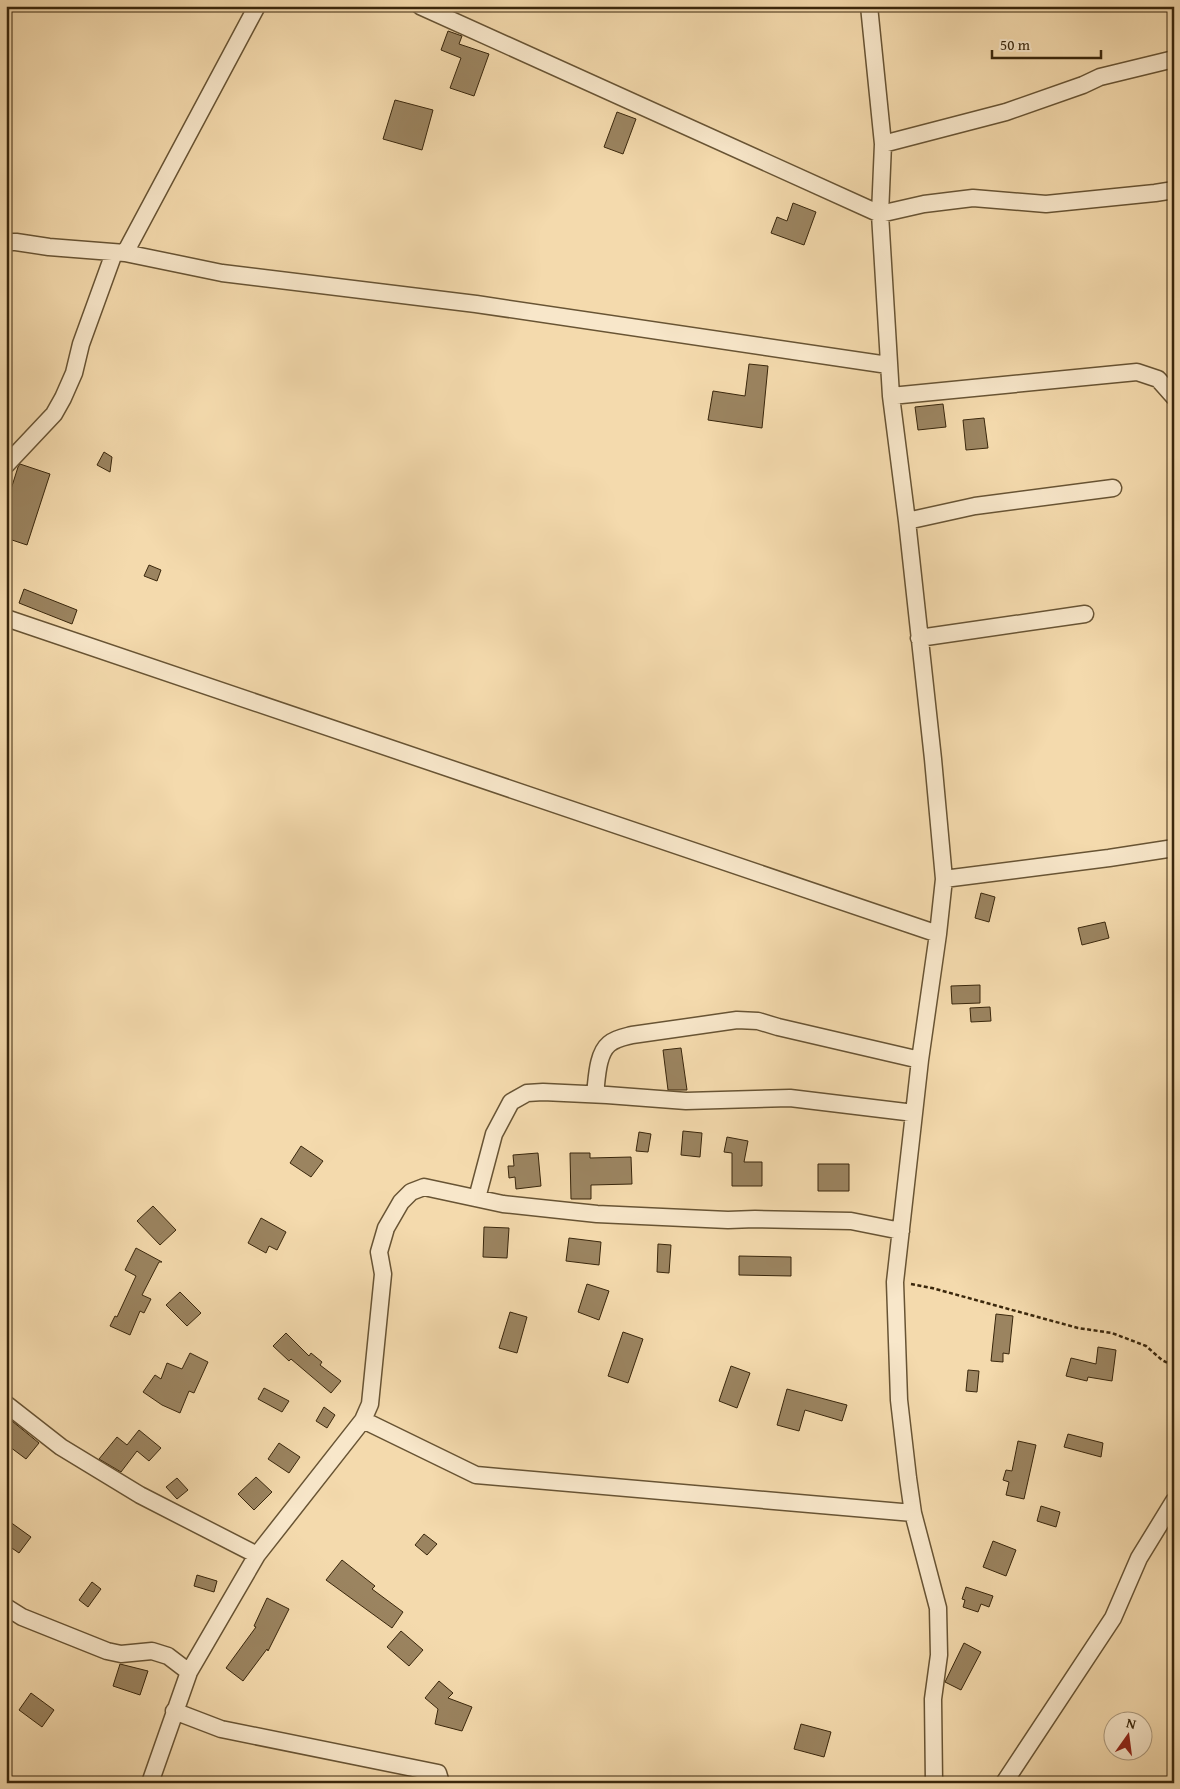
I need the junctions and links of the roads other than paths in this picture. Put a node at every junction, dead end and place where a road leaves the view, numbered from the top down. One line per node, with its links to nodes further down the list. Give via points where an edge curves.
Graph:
1 (257, 6): 9 (street)
2 (420, 6): 7 (street)
3 (869, 6): 5 (street)
4 (1174, 59): 5 (street, via 1100,77 1006,112)
5 (883, 144): 7 (street)
6 (1174, 190): 7 (street, via 1046,204 973,198)
7 (880, 214): 10 (street)
8 (9, 241): 9 (street)
9 (120, 253): 10 (street, via 222,273 476,304); 13 (street, via 81,344 74,373 63,398 54,414)
10 (888, 365): 11 (street)
11 (890, 396): 12 (street, via 1137,372 1158,379); 15 (street)
12 (1174, 397)
13 (6, 465)
14 (1113, 488): 15 (street, via 975,506)
15 (907, 521): 18 (street)
16 (1085, 614): 18 (street)
17 (6, 618): 21 (street)
18 (919, 638): 20 (street)
19 (1174, 848): 20 (street)
20 (944, 879): 21 (street)
21 (938, 934): 22 (street)
22 (920, 1060): 23 (street, via 758,1021 737,1020 617,1039 608,1044 602,1056); 24 (street)
23 (595, 1094): 24 (street, via 686,1101 790,1098); 25 (street, via 527,1093 511,1102 494,1134)
24 (914, 1113): 26 (street)
25 (477, 1198): 26 (street, via 503,1204 597,1214 851,1221); 28 (street, via 424,1187 411,1192 401,1202 386,1228 378,1252 383,1274 370,1404)
26 (901, 1231): 30 (street, via 895,1282 899,1400)
27 (6, 1404): 31 (street, via 61,1447 140,1495)
28 (363, 1420): 30 (street, via 476,1475); 31 (street)
29 (1174, 1501): 38 (street, via 1139,1558 1114,1618)
30 (913, 1513): 37 (street, via 938,1608 939,1655 933,1699)
31 (257, 1555): 33 (street)
32 (6, 1607): 33 (street, via 22,1617 107,1651 121,1654 152,1652 168,1656)
33 (189, 1672): 34 (street)
34 (174, 1711): 35 (street); 36 (street, via 222,1729 438,1773)
35 (150, 1783)
36 (441, 1783)
37 (934, 1783)
38 (1004, 1783)

